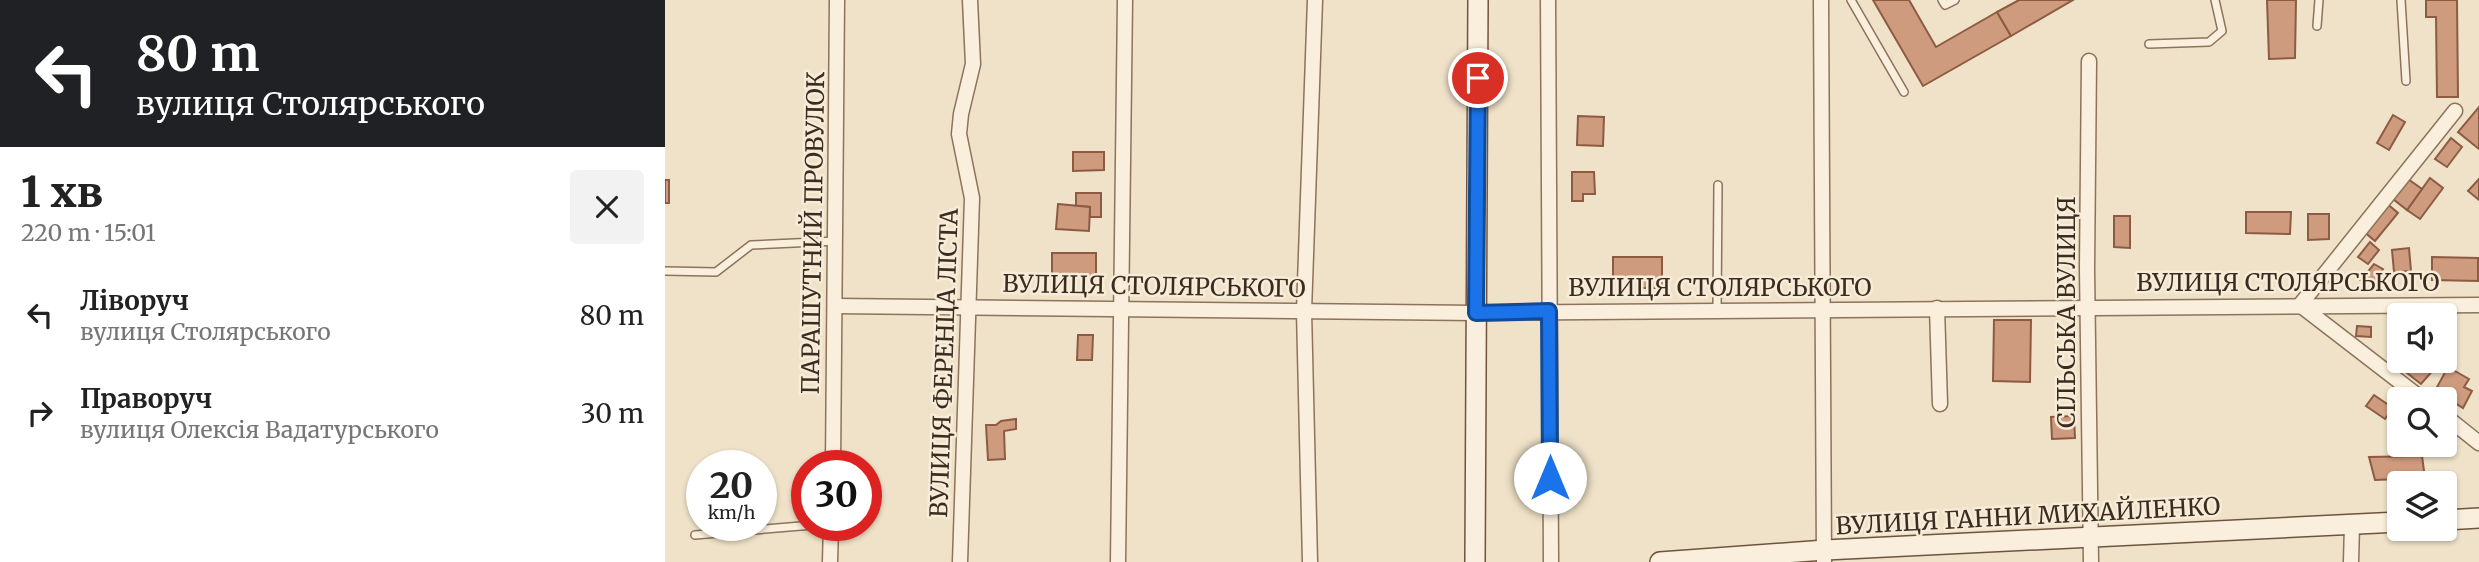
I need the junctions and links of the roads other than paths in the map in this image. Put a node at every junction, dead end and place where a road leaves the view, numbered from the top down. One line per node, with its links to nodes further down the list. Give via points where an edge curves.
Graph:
1 (837, 0): 21 (street, ПАРАШУТНИЙ ПРОВУЛОК)
2 (970, 0): 26 (street, ВУЛИЦЯ ФЕРЕНЦА ЛІСТА, via 972,64 959,134 972,198)
3 (1125, 0): 29 (street)
4 (1315, 0): 32 (street)
5 (1478, 0): 34 (street)
6 (1548, 0): 33 (street)
7 (1821, 0): 31 (street)
8 (1851, 0): 18 (lane)
9 (1942, 0): 10 (lane, via 1945,5)
10 (1955, 0)
11 (2215, 0): 15 (lane, via 2222,30 2217,37 2209,42)
12 (2319, 0): 14 (lane)
13 (2401, 0): 17 (lane)
14 (2317, 26)
15 (2148, 44)
16 (2089, 61): 27 (street, СІЛЬСЬКА ВУЛИЦЯ)
17 (2406, 81)
18 (1904, 92)
19 (2455, 111): 24 (street)
20 (1718, 185): 30 (lane)
21 (837, 241): 22 (lane, via 751,245 716,272); 25 (street, ПАРАШУТНИЙ ПРОВУЛОК)
22 (665, 271)
23 (2479, 304): 24 (street, ВУЛИЦЯ СТОЛЯРСЬКОГО)
24 (2300, 305): 27 (street, ВУЛИЦЯ СТОЛЯРСЬКОГО); 35 (street)
25 (836, 306): 26 (street, ВУЛИЦЯ СТОЛЯРСЬКОГО); 39 (street, ПАРАШУТНИЙ ПРОВУЛОК)
26 (970, 306): 29 (street, ВУЛИЦЯ СТОЛЯРСЬКОГО); 48 (street, ВУЛИЦЯ ФЕРЕНЦА ЛІСТА)
27 (2088, 306): 28 (street, ВУЛИЦЯ СТОЛЯРСЬКОГО); 44 (street, СІЛЬСЬКА ВУЛИЦЯ)
28 (1937, 308): 31 (street, ВУЛИЦЯ СТОЛЯРСЬКОГО); 36 (street)
29 (1119, 310): 32 (street, ВУЛИЦЯ СТОЛЯРСЬКОГО); 49 (street)
30 (1717, 310): 31 (street, ВУЛИЦЯ СТОЛЯРСЬКОГО); 33 (street, ВУЛИЦЯ СТОЛЯРСЬКОГО)
31 (1824, 310): 46 (street)
32 (1304, 311): 34 (street, ВУЛИЦЯ СТОЛЯРСЬКОГО); 50 (street)
33 (1549, 311): 34 (street, ВУЛИЦЯ СТОЛЯРСЬКОГО); 52 (street)
34 (1476, 313): 51 (street)
35 (2406, 387)
36 (1940, 404)
37 (2457, 426): 38 (street)
38 (2479, 443)
39 (833, 450)
40 (2479, 518): 41 (street)
41 (2457, 519)
42 (2387, 523): 43 (street, ВУЛИЦЯ ГАННИ МИХАЙЛЕНКО)
43 (2352, 525): 44 (street, ВУЛИЦЯ ГАННИ МИХАЙЛЕНКО); 55 (street)
44 (2091, 538): 46 (street, ВУЛИЦЯ ГАННИ МИХАЙЛЕНКО); 54 (street, СІЛЬСЬКА ВУЛИЦЯ)
45 (831, 541): 47 (street)
46 (1824, 556): 53 (street, ВУЛИЦЯ ГАННИ МИХАЙЛЕНКО)
47 (830, 562)
48 (960, 562)
49 (1118, 562)
50 (1310, 562)
51 (1475, 562)
52 (1551, 562)
53 (1660, 562)
54 (2091, 562)
55 (2351, 562)

